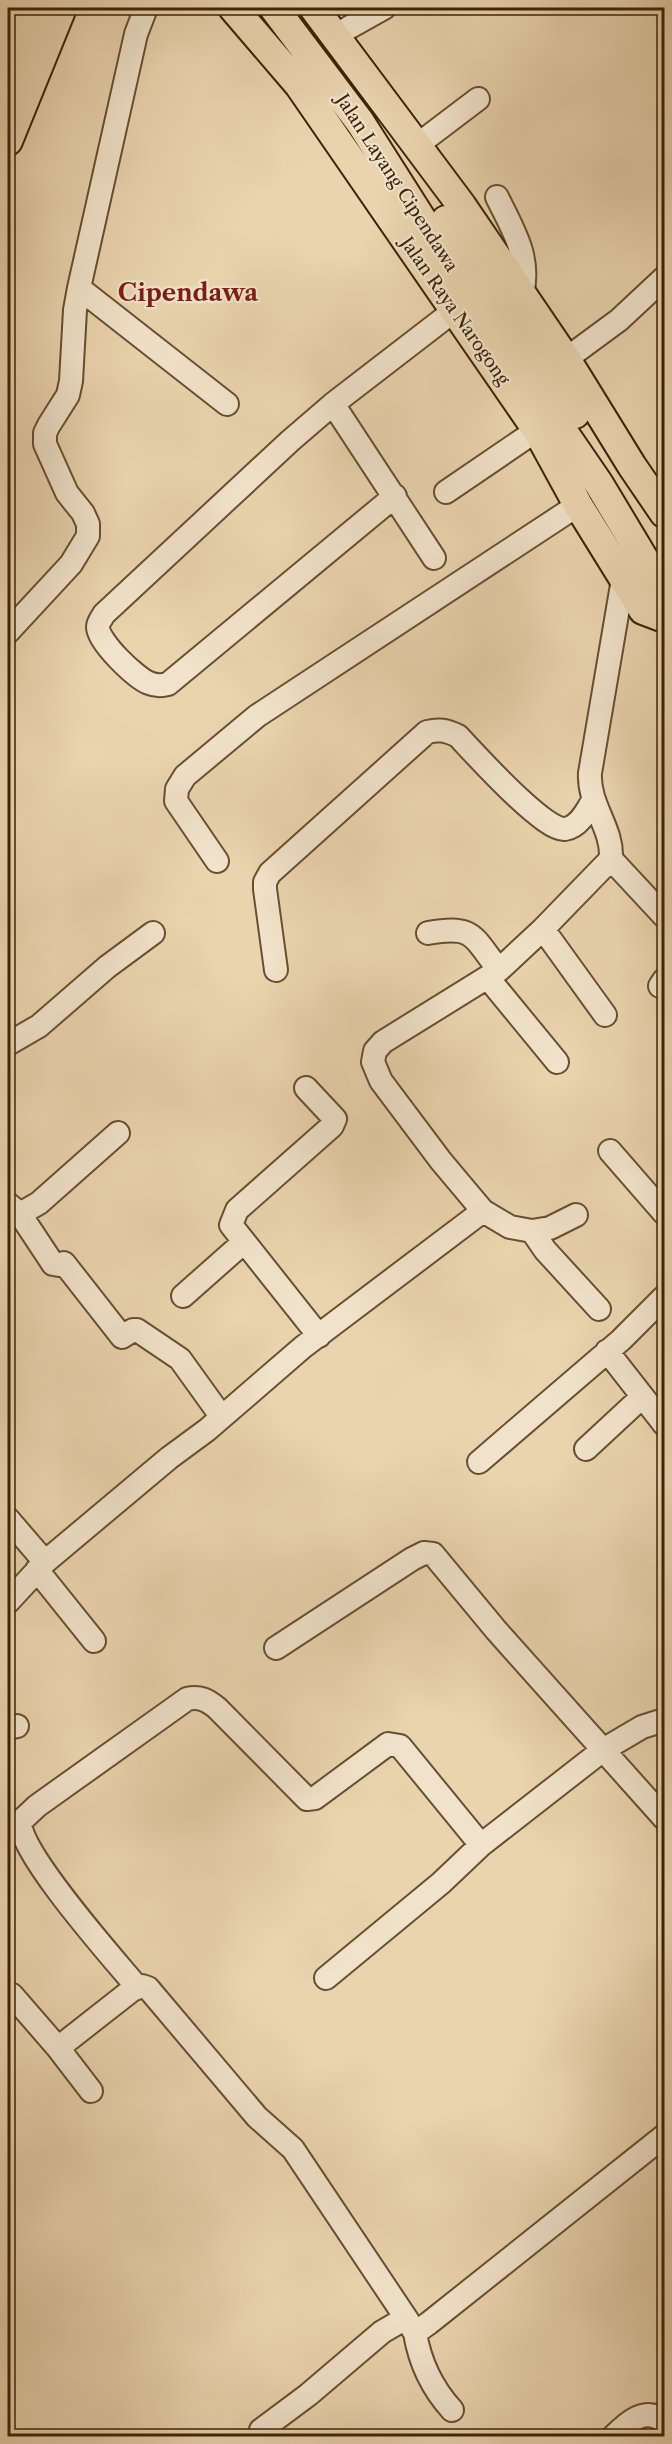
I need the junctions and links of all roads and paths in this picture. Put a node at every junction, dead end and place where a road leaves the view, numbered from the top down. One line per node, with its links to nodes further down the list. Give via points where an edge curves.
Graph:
1 (33, 8): 10 (main road)
2 (62, 8): 12 (main road)
3 (146, 8): 16 (street, via 136,34)
4 (233, 8): 18 (main road, Jalan Raya Narogong)
5 (274, 8): 18 (main road, Jalan Layang Cipendawa, via 360,122)
6 (296, 8): 18 (main road, Jalan Layang Cipendawa, via 374,113)
7 (314, 8): 9 (main road)
8 (384, 8): 9 (street)
9 (334, 36): 13 (main road)
10 (8, 76)
11 (478, 99): 13 (street)
12 (10, 130)
13 (416, 146): 17 (main road)
14 (497, 197): 17 (street, via 523,256)
15 (664, 278): 19 (street, via 619,320)
16 (79, 288): 20 (street); 32 (street, via 68,395 45,433 45,444 67,493 83,513 88,536 54,585)
17 (522, 294): 19 (main road)
18 (472, 299): 21 (street); 22 (main road, Jalan Raya Narogong); 28 (main road, Jalan Layang Cipendawa, via 614,473); 30 (main road, Jalan Layang Cipendawa, via 599,484 659,584)
19 (566, 359): 26 (main road)
20 (227, 404)
21 (333, 404): 24 (street); 24 (street, via 104,614 99,623 101,636 141,679 152,685 168,684)
22 (537, 430): 23 (street); 25 (main road, Jalan Raya Narogong)
23 (446, 492)
24 (394, 496): 27 (street)
25 (578, 505): 29 (main road, Jalan Raya Narogong); 35 (street, via 257,716 185,776 177,789 176,801)
26 (664, 513)
27 (434, 558)
28 (664, 558)
29 (623, 579): 31 (main road, Jalan Raya Narogong, via 643,610); 33 (street, via 592,753)
30 (664, 606)
31 (664, 618)
32 (8, 632)
33 (593, 800): 34 (street, via 612,846); 40 (street, via 573,826 555,828 458,736 447,730 427,732 270,873 265,889)
34 (611, 859): 36 (street); 37 (street)
35 (218, 861)
36 (664, 916)
37 (543, 929): 41 (street); 42 (street)
38 (153, 933): 43 (street, via 39,1026)
39 (428, 933): 41 (street, via 455,929 467,932)
40 (276, 970)
41 (494, 974): 44 (street); 49 (street, via 382,1042 373,1062 381,1081)
42 (605, 1015)
43 (8, 1044)
44 (557, 1062)
45 (306, 1088): 53 (street, via 335,1119 332,1126 237,1210 231,1225)
46 (118, 1133): 48 (street, via 39,1203)
47 (610, 1151): 50 (street)
48 (14, 1209): 60 (street, via 53,1264 64,1263 122,1337 137,1330 180,1359)
49 (483, 1211): 52 (street, via 510,1227); 57 (street)
50 (664, 1213)
51 (576, 1215): 52 (street, via 550,1228)
52 (532, 1231): 56 (street)
53 (244, 1242): 54 (street); 57 (street)
54 (183, 1296)
55 (664, 1297): 58 (street)
56 (599, 1309)
57 (319, 1335): 60 (street)
58 (607, 1351): 59 (street); 63 (street)
59 (642, 1397): 61 (street); 62 (street)
60 (221, 1416): 65 (street)
61 (664, 1423)
62 (586, 1449)
63 (479, 1462)
64 (8, 1519): 65 (street)
65 (41, 1566): 66 (street); 67 (street)
66 (8, 1602)
67 (94, 1641)
68 (276, 1648): 70 (street, via 412,1559 424,1553 433,1554)
69 (664, 1720): 70 (street, via 642,1727)
70 (603, 1750): 71 (street); 72 (street)
71 (664, 1818)
72 (481, 1845): 73 (street); 74 (street, via 400,1746 388,1744 315,1798 307,1799 217,1708 202,1698 188,1699 46,1799 20,1822 20,1832 43,1869)
73 (326, 1978)
74 (137, 1987): 76 (street); 79 (street, via 154,1993 257,2117 293,2149)
75 (9, 2004): 76 (street)
76 (58, 2048): 77 (street)
77 (91, 2091)
78 (664, 2136): 79 (street)
79 (410, 2326): 80 (street, via 421,2362); 82 (street, via 382,2332)
80 (452, 2410)
81 (664, 2422): 83 (street, via 645,2415 631,2420)
82 (260, 2434)
83 (614, 2436)

